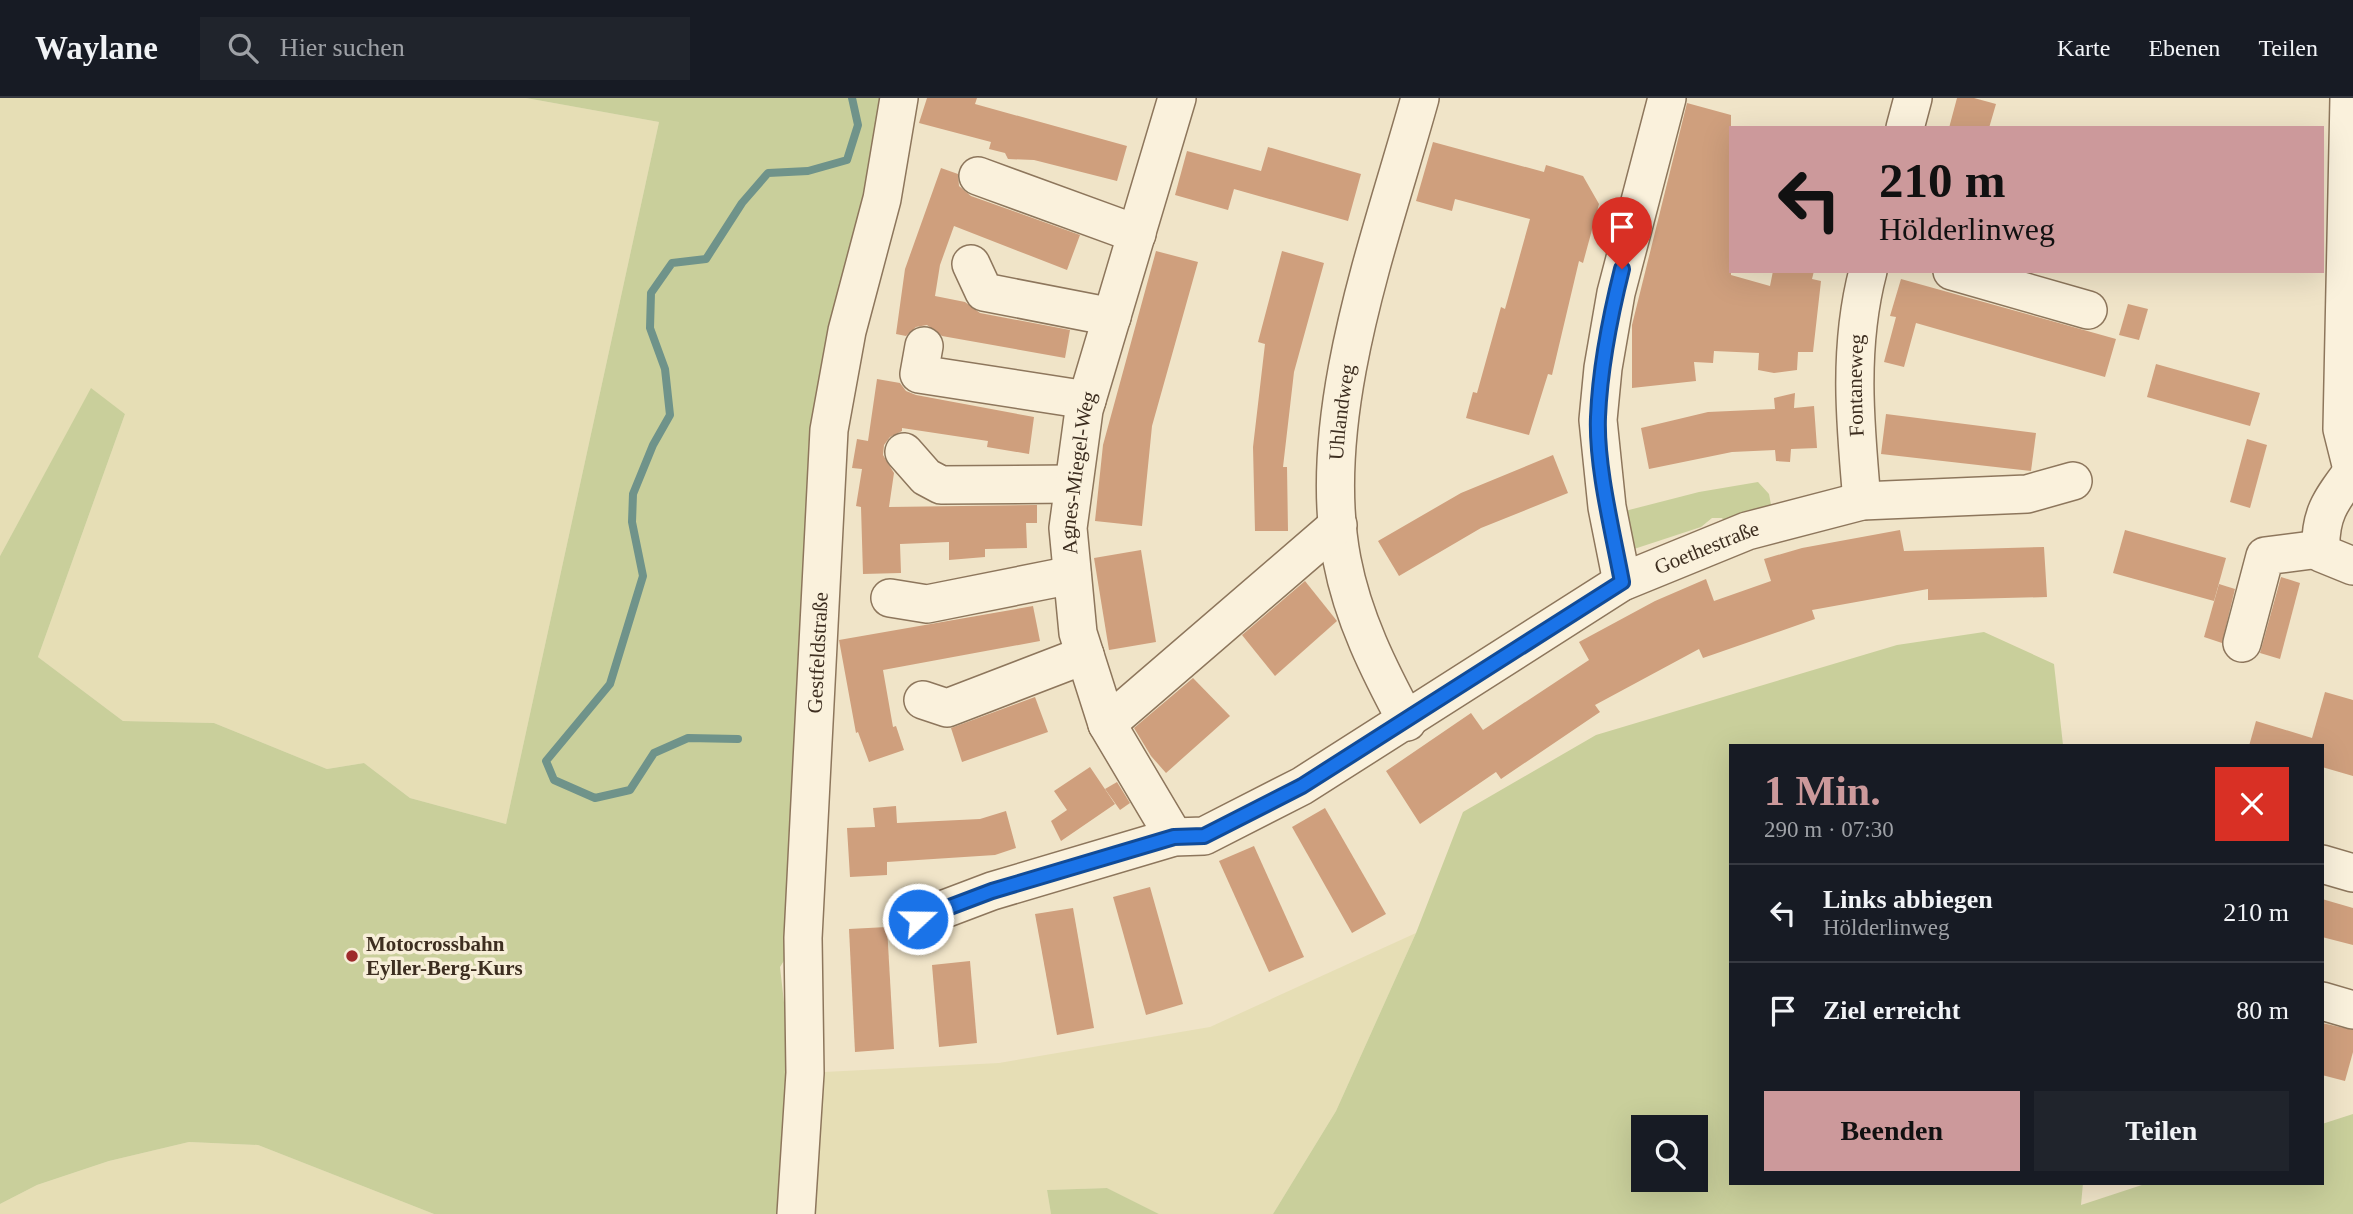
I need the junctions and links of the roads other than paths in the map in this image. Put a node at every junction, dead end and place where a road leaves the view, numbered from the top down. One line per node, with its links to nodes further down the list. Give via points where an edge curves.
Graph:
1 (900, 98): 41 (street, Gestfeldstraße, via 882,199 847,331 829,430 803,938 805,1073)
2 (1177, 98): 10 (street, Agnes-Miegel-Weg)
3 (1420, 98): 24 (street, Uhlandweg, via 1349,359 1338,424)
4 (1667, 98): 28 (street, via 1616,293 1602,368 1598,420 1607,507)
5 (1913, 98): 7 (street)
6 (2350, 98): 8 (street)
7 (1906, 126)
8 (2351, 173): 16 (street)
9 (978, 176): 10 (street)
10 (1137, 234): 15 (street, Agnes-Miegel-Weg)
11 (971, 264): 15 (street, via 984,292)
12 (1867, 273): 23 (street, Fontaneweg, via 1858,308 1853,402)
13 (1959, 273): 14 (street)
14 (2088, 310)
15 (1112, 317): 18 (street, Agnes-Miegel-Weg)
16 (2349, 337): 20 (street, via 2342,429)
17 (924, 346): 18 (street, via 919,374)
18 (1087, 400): 22 (street, Agnes-Miegel-Weg)
19 (904, 452): 22 (street, via 926,477 941,485)
20 (2352, 473): 25 (street, via 2326,506)
21 (2073, 481): 23 (street, Goethestraße, via 2027,494)
22 (1073, 484): 27 (street, Agnes-Miegel-Weg, via 1068,528)
23 (1862, 501): 28 (street, Goethestraße, via 1747,531)
24 (1338, 525): 33 (street, Uhlandweg, via 1342,560 1367,646); 34 (street)
25 (2320, 549): 26 (street, via 2320,553); 30 (street, via 2265,556)
26 (2353, 566)
27 (1072, 575): 29 (street, via 927,604); 31 (street, Agnes-Miegel-Weg, via 1078,634)
28 (1622, 582): 33 (street, Goethestraße)
29 (890, 598)
30 (2242, 643)
31 (1085, 655): 32 (street, via 947,708); 34 (street, Agnes-Miegel-Weg)
32 (923, 699)
33 (1407, 722): 35 (street, Goethestraße, via 1302,786 1204,836)
34 (1107, 724): 35 (street, Agnes-Miegel-Weg)
35 (1174, 837): 38 (street, Goethestraße, via 992,891)
36 (2324, 865): 37 (street)
37 (2353, 873)
38 (918, 919)
39 (2324, 1002): 40 (street)
40 (2353, 1010)
41 (796, 1214)

